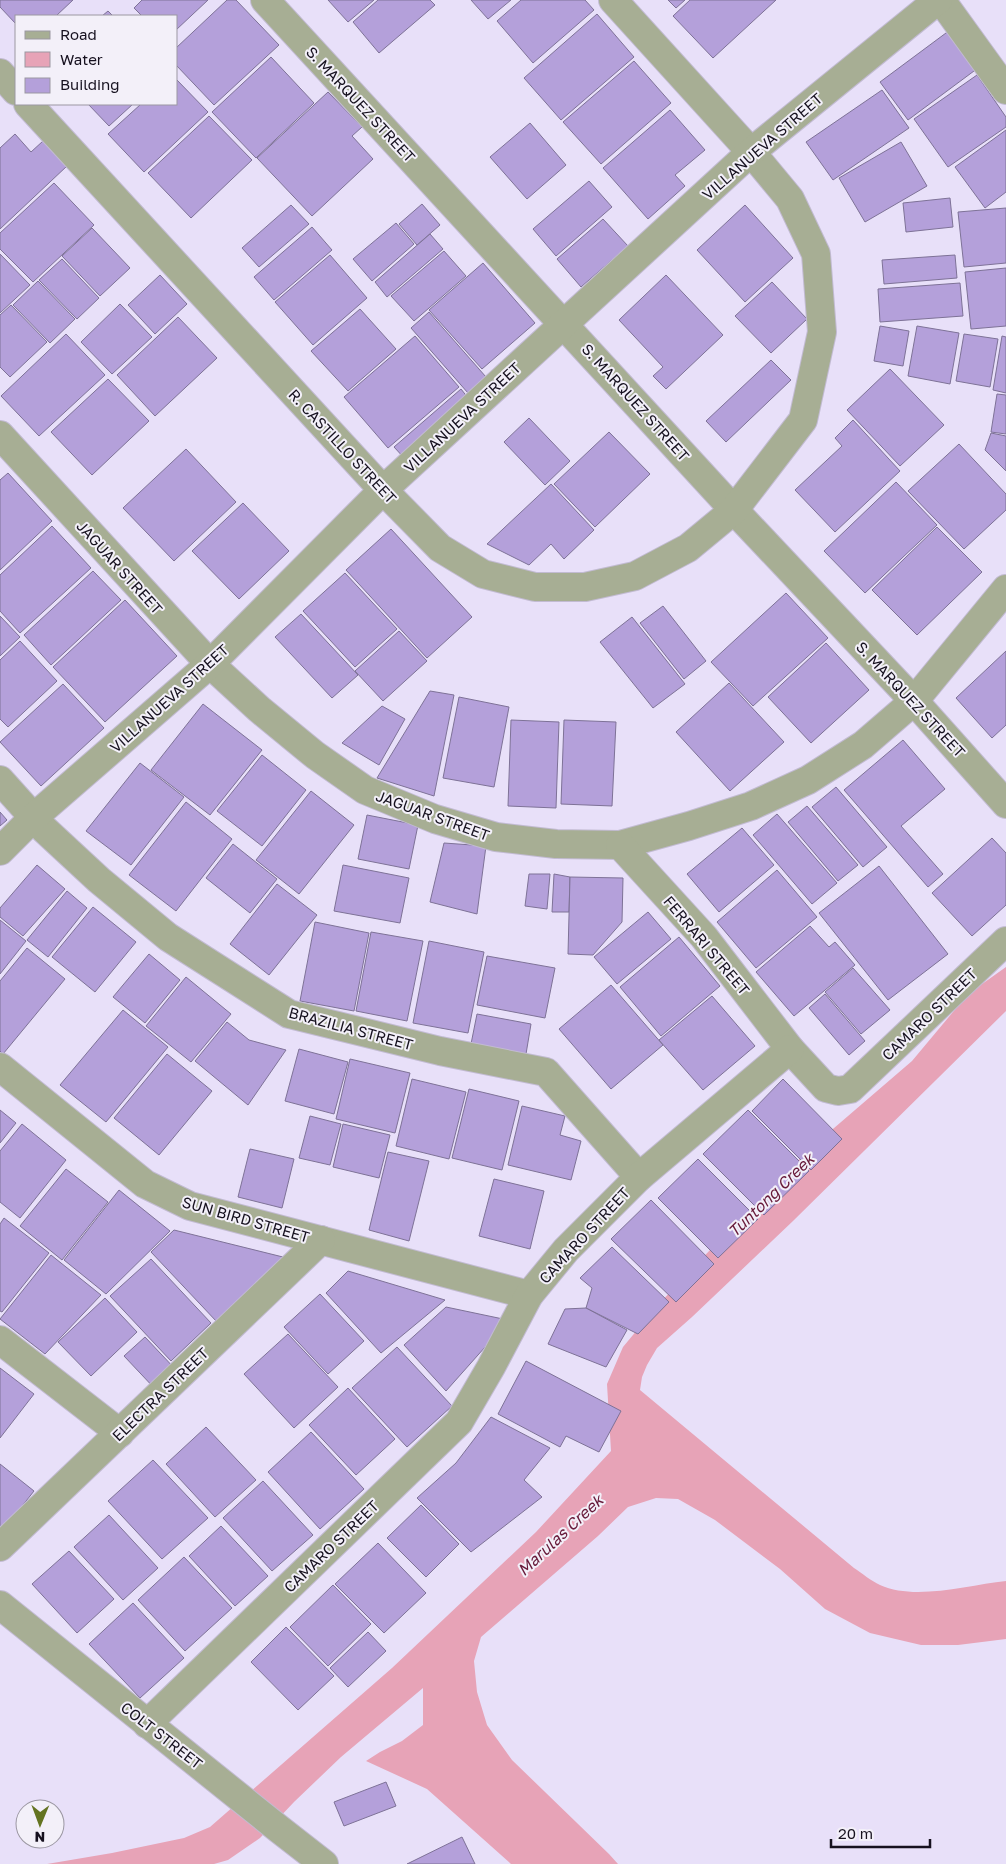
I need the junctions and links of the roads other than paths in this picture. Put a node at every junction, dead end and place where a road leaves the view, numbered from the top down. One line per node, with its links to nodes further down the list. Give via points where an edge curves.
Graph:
1 (266, 0): 9 (street, S. MARQUEZ STREET)
2 (613, 0): 8 (street, R. CASTILLO STREET)
3 (940, 0): 6 (street); 8 (street, VILLANUEVA STREET)
4 (0, 73): 5 (street)
5 (15, 90)
6 (1006, 90)
7 (29, 105): 11 (street, R. CASTILLO STREET)
8 (751, 152): 9 (street, VILLANUEVA STREET); 12 (street, R. CASTILLO STREET, via 790,200 816,254 822,332 803,420)
9 (564, 324): 11 (street, VILLANUEVA STREET); 12 (street, S. MARQUEZ STREET)
10 (0, 435): 14 (street, JAGUAR STREET)
11 (383, 490): 12 (street, R. CASTILLO STREET, via 440,548 483,574 535,587 585,587 635,576 688,548); 14 (street, VILLANUEVA STREET)
12 (734, 510): 15 (street, S. MARQUEZ STREET)
13 (1006, 589): 15 (street, JAGUAR STREET)
14 (210, 664): 18 (street, VILLANUEVA STREET); 19 (street, JAGUAR STREET, via 314,755 365,790 435,819 496,838 556,844)
15 (914, 701): 17 (street, S. MARQUEZ STREET); 19 (street, JAGUAR STREET, via 863,745 808,780 751,806)
16 (0, 780): 18 (street, BRAZILIA STREET)
17 (1006, 804)
18 (39, 823): 20 (street, VILLANUEVA STREET); 24 (street, BRAZILIA STREET, via 99,880 168,937 289,1014 440,1051 546,1072)
19 (620, 845): 22 (street, FERRARI STREET, via 704,937)
20 (0, 851)
21 (1006, 941): 22 (street, CAMARO STREET, via 850,1089 826,1088)
22 (790, 1049): 24 (street, CAMARO STREET)
23 (0, 1068): 25 (street, SUN BIRD STREET, via 145,1184 190,1206)
24 (639, 1177): 26 (street, CAMARO STREET, via 566,1250)
25 (320, 1240): 26 (street, SUN BIRD STREET); 28 (street, ELECTRA STREET)
26 (529, 1295): 31 (street, CAMARO STREET, via 459,1422)
27 (0, 1340): 28 (street)
28 (120, 1433): 29 (street, ELECTRA STREET)
29 (0, 1548)
30 (0, 1605): 31 (street, COLT STREET)
31 (147, 1724): 32 (street, COLT STREET)
32 (324, 1864)

